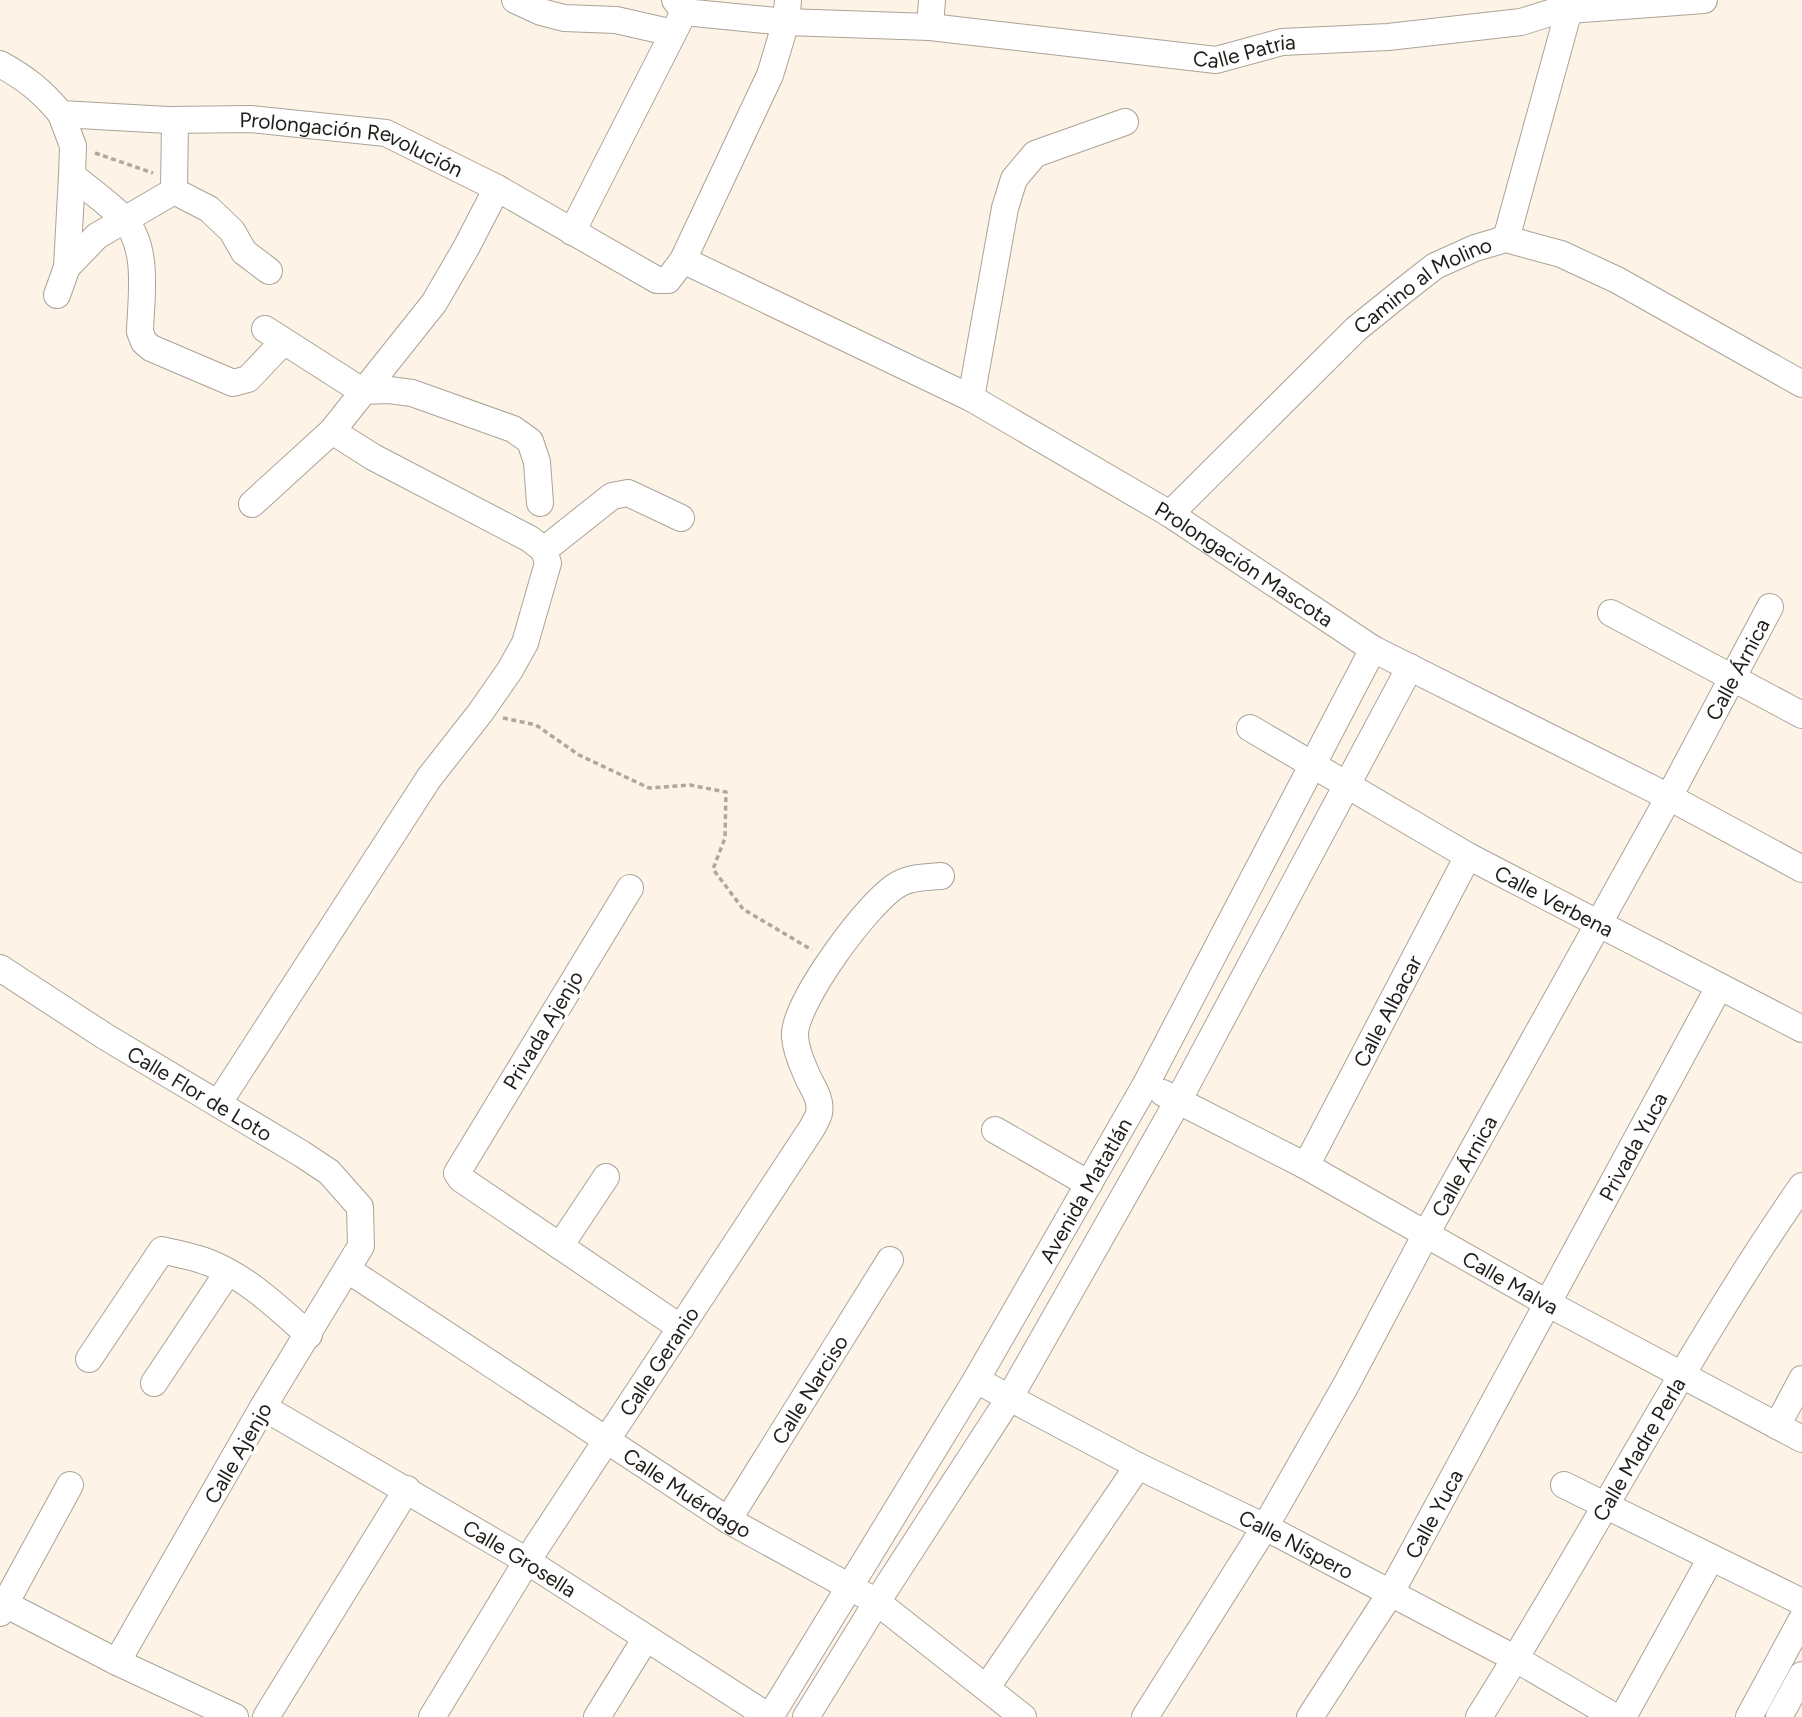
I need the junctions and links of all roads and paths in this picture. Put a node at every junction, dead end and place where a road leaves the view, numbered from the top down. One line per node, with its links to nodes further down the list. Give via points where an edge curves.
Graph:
1 (515, 0): 6 (street, Calle Patria, via 564,18)
2 (932, 0): 7 (street)
3 (1704, 0): 4 (street, Calle Patria)
4 (1556, 7): 7 (street, Calle Patria, via 1521,22 1388,37 1282,42 1216,60); 18 (street)
5 (787, 11): 6 (street, Calle Patria); 7 (street, Calle Patria); 19 (street, via 770,75)
6 (677, 15): 17 (street)
7 (930, 27)
8 (0, 64): 9 (street, via 28,79)
9 (61, 114): 10 (street, Prolongación Revolución); 12 (street)
10 (175, 120): 14 (street, Prolongación Revolución, via 251,119 386,133); 15 (street)
11 (1125, 122): 25 (street, via 1035,154 1014,179)
12 (73, 146): 13 (street); 15 (path, via 153,173)
13 (72, 174): 16 (street); 20 (street)
14 (497, 188): 17 (street, Prolongación Revolución); 24 (street, via 434,303)
15 (173, 191): 16 (street); 21 (street, via 209,209 232,231 244,252)
16 (124, 219): 20 (street, via 97,236); 24 (street, via 138,245 140,332 151,348 233,383 248,379 274,335)
17 (572, 232): 19 (street, Prolongación Revolución, via 656,280 668,280)
18 (1506, 239): 23 (street, Camino al Molino, via 1561,254 1617,280); 29 (street, Camino al Molino, via 1435,266 1356,329)
19 (684, 260): 25 (street, Prolongación Mascota)
20 (67, 267): 22 (street)
21 (269, 271)
22 (57, 295)
23 (1802, 384)
24 (362, 391): 26 (street); 28 (street, via 412,394 513,429 530,441 537,462)
25 (971, 398): 29 (street, Prolongación Mascota)
26 (332, 431): 27 (street); 31 (street)
27 (252, 503)
28 (540, 503): 31 (street); 32 (street)
29 (1170, 514): 36 (street, Prolongación Mascota)
30 (681, 518): 32 (street, via 628,493 612,496)
31 (499, 522): 33 (street)
32 (573, 527): 33 (street)
33 (544, 550): 39 (street, via 548,564 525,643)
34 (1770, 607): 38 (street, Calle Árnica)
35 (1611, 613): 38 (street)
36 (1373, 649): 37 (street, Prolongación Mascota); 42 (street, Avenida Matatlán)
37 (1410, 667): 43 (street, Avenida Matatlán); 44 (street, Prolongación Mascota)
38 (1732, 678): 40 (street); 44 (street, Calle Árnica)
39 (480, 713): 50 (path, via 536,725 579,755 649,788 690,785 726,792 725,838 713,869 743,909); 56 (street, via 429,778)
40 (1802, 715)
41 (1250, 728): 42 (street, Calle Verbena)
42 (1312, 765): 43 (street, Calle Verbena); 54 (street, Avenida Matatlán)
43 (1347, 785): 45 (street, Calle Verbena); 55 (street, Avenida Matatlán)
44 (1669, 797): 46 (street, Prolongación Mascota); 49 (street, Calle Árnica)
45 (1468, 856): 49 (street, Calle Verbena); 58 (street, Calle Albacar)
46 (1802, 869)
47 (941, 876): 50 (street, via 898,884)
48 (629, 888): 64 (street, Privada Ajenjo, via 457,1173)
49 (1599, 924): 52 (street, Calle Verbena); 62 (street, Calle Árnica)
50 (829, 960): 69 (street, Calle Geranio, via 799,1015 794,1035 817,1095 819,1113)
51 (0, 968): 56 (street, Calle Flor de Loto)
52 (1719, 988): 53 (street, Calle Verbena); 68 (street, Privada Yuca)
53 (1802, 1029)
54 (1146, 1084): 55 (street, Calle Malva); 60 (street, Avenida Matatlán)
55 (1178, 1101): 58 (street, Calle Malva); 76 (street, Avenida Matatlán)
56 (218, 1104): 63 (street, Calle Flor de Loto, via 329,1172 360,1207)
57 (995, 1130): 60 (street)
58 (1306, 1166): 62 (street, Calle Malva)
59 (606, 1177): 64 (street)
60 (1089, 1184): 74 (street, Avenida Matatlán)
61 (1802, 1186): 72 (street, Calle Madre Perla)
62 (1426, 1234): 68 (street, Calle Malva); 87 (street, Calle Árnica)
63 (361, 1246): 66 (street, Calle Ajenjo)
64 (560, 1246): 69 (street)
65 (890, 1260): 86 (street, Calle Narciso)
66 (348, 1270): 70 (street, Calle Ajenjo); 80 (street, Calle Muérdago)
67 (228, 1272): 70 (street, via 256,1289); 71 (street, via 162,1250); 75 (street)
68 (1547, 1303): 72 (street, Calle Malva); 91 (street, Calle Yuca)
69 (681, 1328): 80 (street, Calle Geranio)
70 (309, 1335): 77 (street, Calle Ajenjo)
71 (89, 1359)
72 (1682, 1375): 78 (street, Calle Malva); 85 (street, Calle Madre Perla)
73 (1802, 1379): 78 (street)
74 (976, 1380): 76 (street, Calle Níspero); 90 (street, Avenida Matatlán)
75 (155, 1383)
76 (1010, 1397): 81 (street, Calle Níspero); 92 (street, Avenida Matatlán)
77 (264, 1408): 84 (street, Calle Grosella); 98 (street, Calle Ajenjo)
78 (1777, 1426): 79 (street, Calle Malva)
79 (1802, 1439)
80 (607, 1442): 86 (street, Calle Muérdago); 89 (street, Calle Geranio)
81 (1138, 1466): 87 (street, Calle Níspero); 100 (street)
82 (70, 1485): 94 (street)
83 (1564, 1485): 85 (street)
84 (407, 1489): 89 (street, Calle Grosella); 102 (street)
85 (1604, 1506): 88 (street); 97 (street, Calle Madre Perla)
86 (728, 1520): 90 (street, Calle Muérdago)
87 (1265, 1527): 91 (street, Calle Níspero); 108 (street, Calle Árnica)
88 (1711, 1558): 93 (street); 112 (street)
89 (527, 1561): 96 (street, Calle Grosella); 103 (street, Calle Geranio)
90 (850, 1586): 92 (street, Calle Muérdago); 105 (street, Avenida Matatlán)
91 (1390, 1594): 97 (street, Calle Níspero); 109 (street, Calle Yuca)
92 (877, 1602): 100 (street, Calle Muérdago); 106 (street, Avenida Matatlán)
93 (1802, 1602)
94 (3, 1609): 98 (street)
95 (1802, 1619): 113 (street)
96 (646, 1637): 104 (street); 105 (street, Calle Grosella)
97 (1516, 1659): 110 (street, Calle Madre Perla); 111 (street, Calle Níspero)
98 (117, 1662): 101 (street)
99 (1802, 1675): 114 (street)
100 (986, 1687): 107 (street, Calle Muérdago)
101 (235, 1717)
102 (266, 1717)
103 (432, 1717)
104 (597, 1717)
105 (769, 1717)
106 (806, 1717)
107 (1023, 1717)
108 (1145, 1717)
109 (1310, 1717)
110 (1479, 1717)
111 (1615, 1717)
112 (1623, 1717)
113 (1749, 1717)
114 (1779, 1717)

